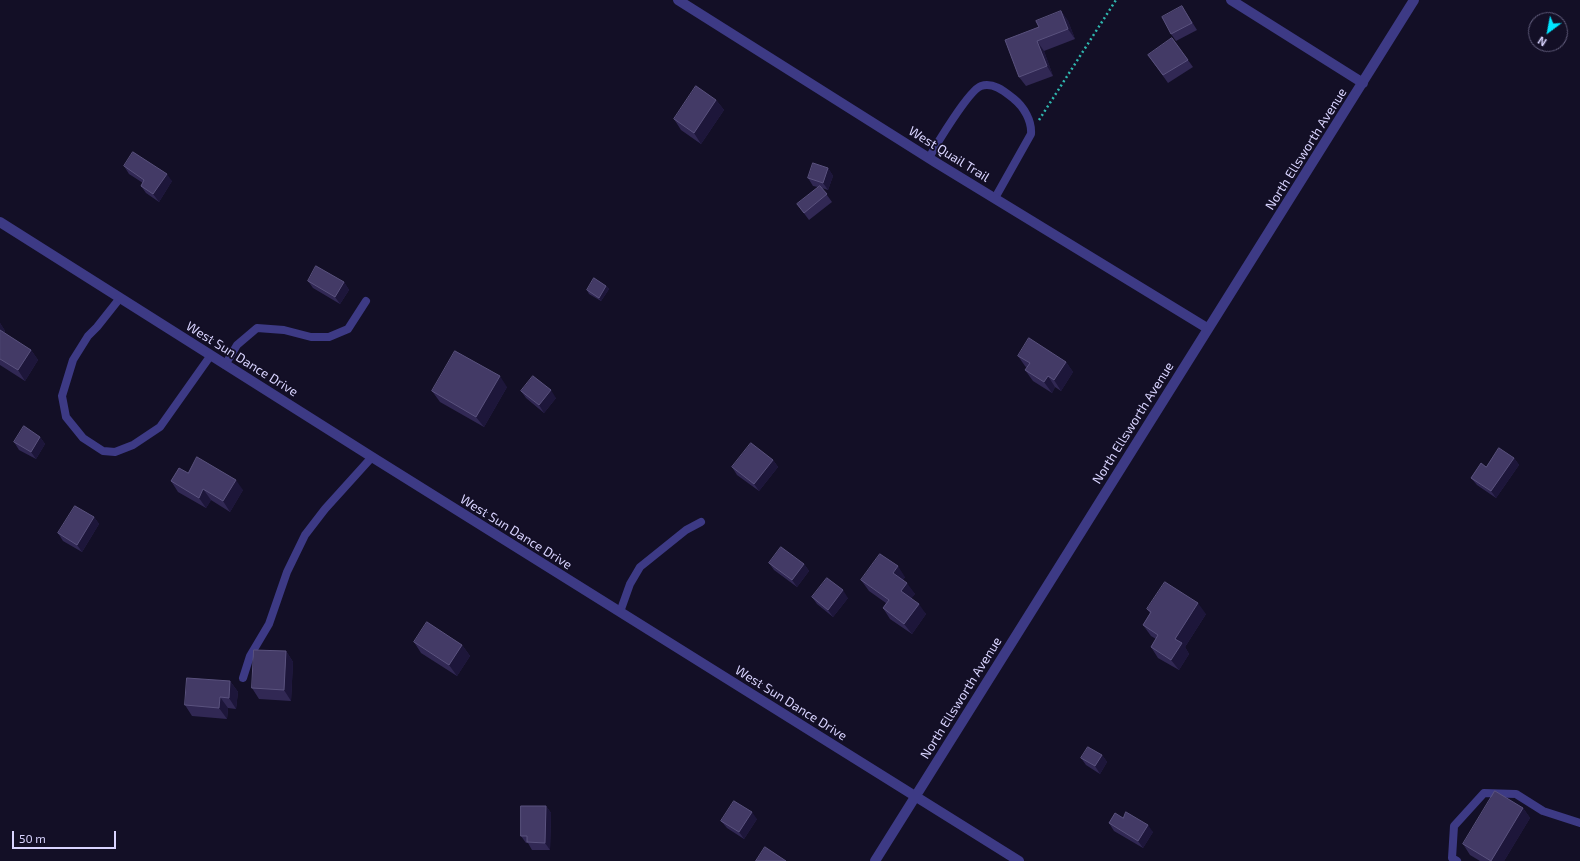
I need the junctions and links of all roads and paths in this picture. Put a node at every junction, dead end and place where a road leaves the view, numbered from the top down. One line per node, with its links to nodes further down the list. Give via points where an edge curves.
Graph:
1 (678, 0): 7 (street, West Quail Trail)
2 (1116, 0): 6 (path)
3 (1230, 0): 5 (street)
4 (1414, 0): 5 (street, North Ellsworth Avenue)
5 (1363, 83): 12 (street, North Ellsworth Avenue)
6 (1031, 134): 7 (lane, via 1031,127 1021,106 1002,90 986,85 979,87 972,94 940,138); 8 (lane)
7 (929, 158): 8 (street, West Quail Trail)
8 (995, 198): 12 (street, West Quail Trail)
9 (0, 222): 10 (street, West Sun Dance Drive)
10 (120, 298): 13 (street, West Sun Dance Drive); 13 (lane, via 80,348 73,360 62,396 66,416 84,438 103,451 115,452 133,445 160,427)
11 (366, 300): 14 (lane, via 348,329 329,337 311,337 284,330 257,328 238,345)
12 (1207, 328): 19 (street, North Ellsworth Avenue)
13 (211, 355): 14 (street, West Sun Dance Drive)
14 (225, 364): 15 (street, West Sun Dance Drive)
15 (372, 457): 17 (street, West Sun Dance Drive); 18 (lane, via 305,535 287,572 269,624 250,656)
16 (701, 522): 17 (lane, via 686,530 640,567 630,584)
17 (620, 612): 19 (street, West Sun Dance Drive)
18 (243, 678)
19 (916, 796): 21 (street, North Ellsworth Avenue); 22 (street, West Sun Dance Drive)
20 (1580, 823): 23 (lane, via 1543,810 1516,794 1484,793 1454,826 1452,858)
21 (875, 861)
22 (1019, 861)
23 (1457, 861)

